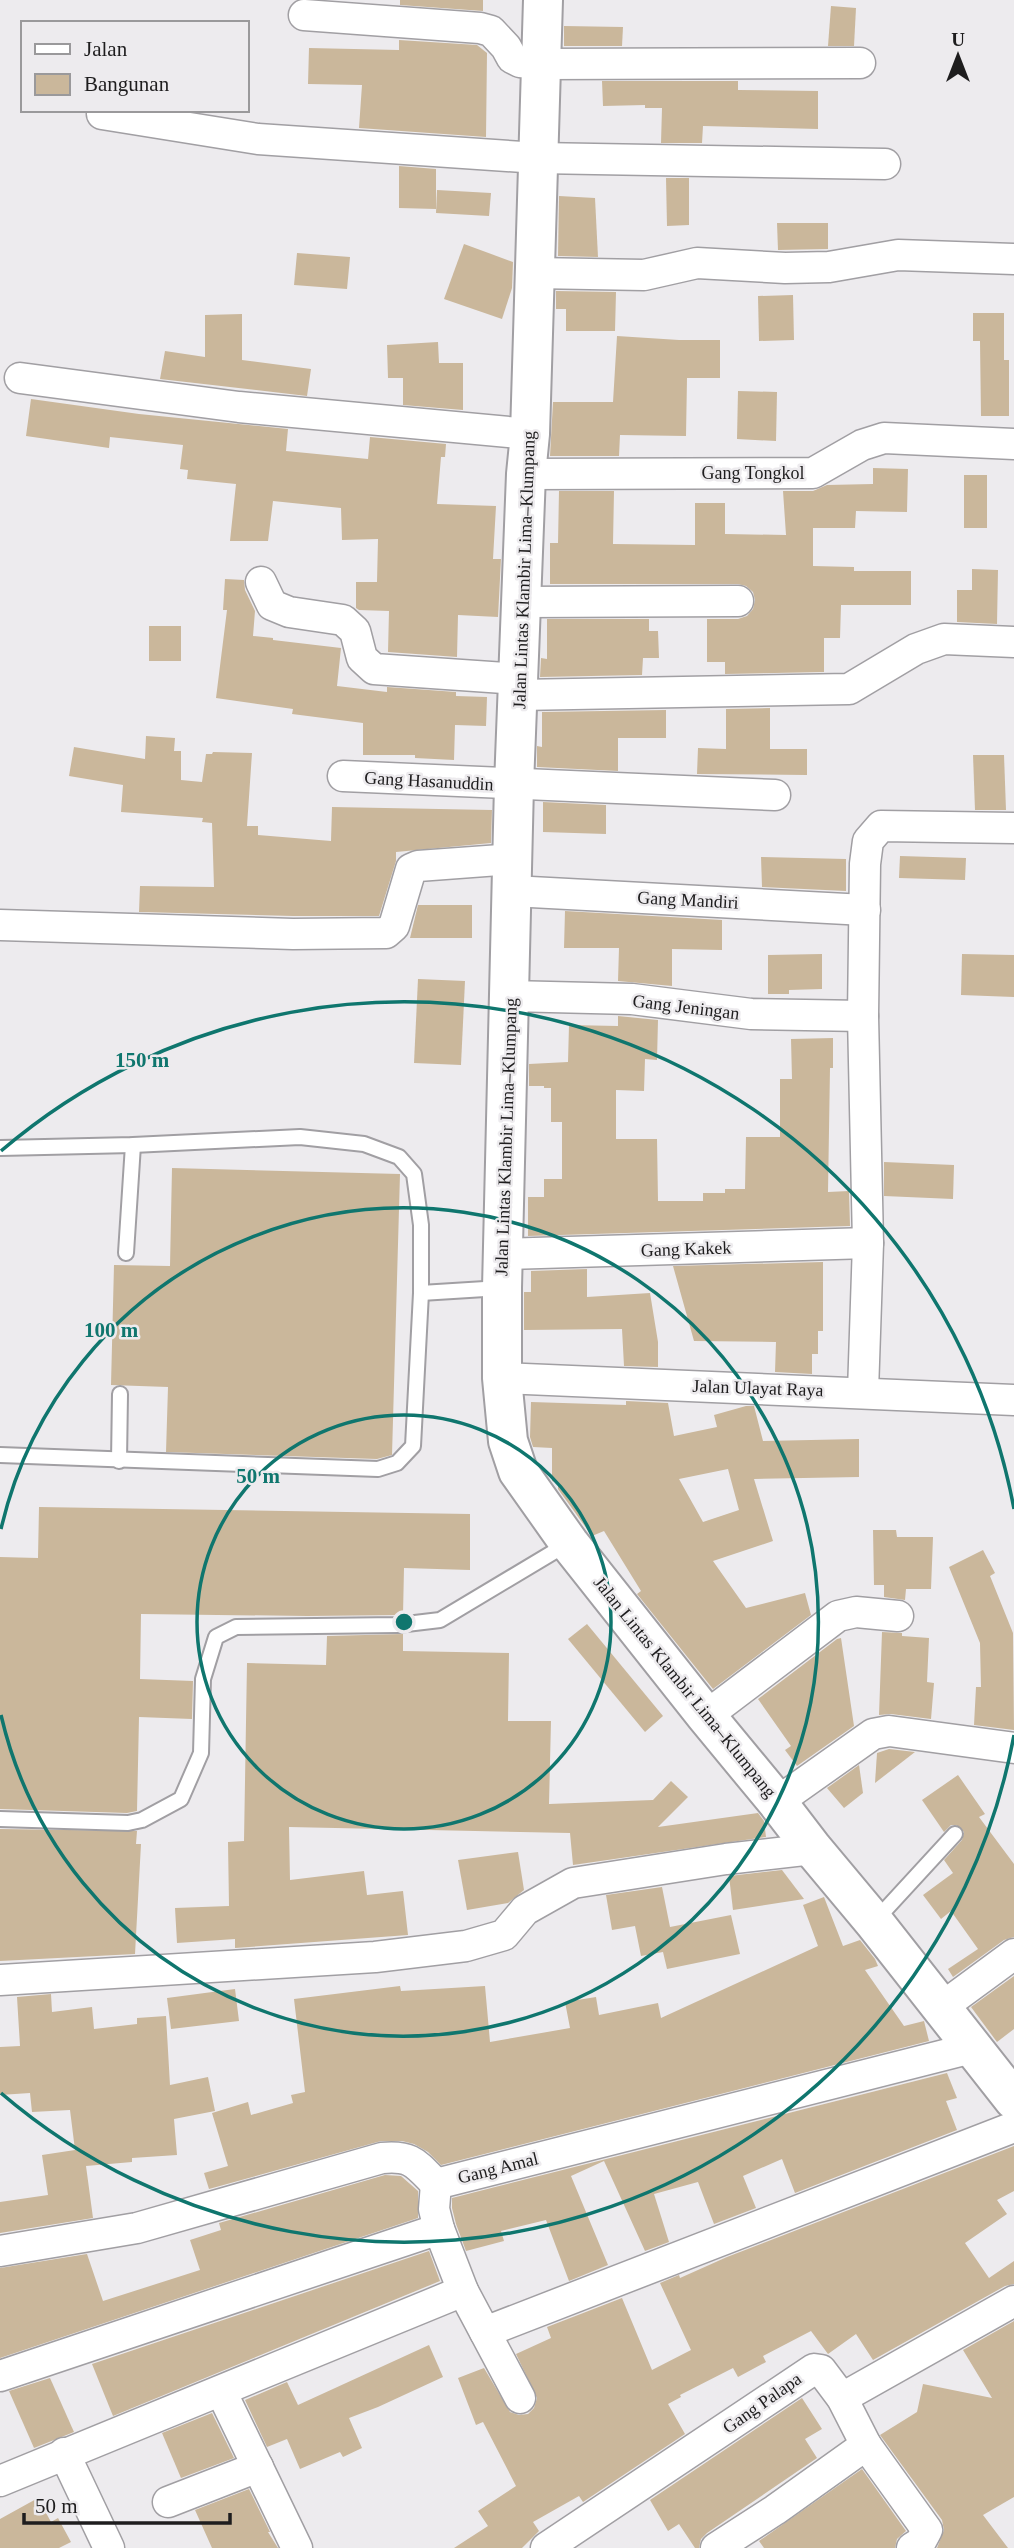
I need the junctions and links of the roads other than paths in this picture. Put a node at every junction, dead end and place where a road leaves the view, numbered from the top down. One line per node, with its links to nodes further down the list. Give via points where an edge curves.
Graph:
1 (542, 0): 4 (main road, Jalan Lintas Klambir Lima–Klumpang)
2 (304, 15): 4 (street, via 480,28 491,31 512,58)
3 (860, 63): 4 (street)
4 (541, 64): 6 (main road, Jalan Lintas Klambir Lima–Klumpang)
5 (102, 114): 6 (street, via 258,139)
6 (538, 159): 7 (street); 9 (main road, Jalan Lintas Klambir Lima–Klumpang)
7 (885, 164)
8 (1014, 259): 9 (street, via 898,255 829,267 697,263 644,275)
9 (535, 273): 11 (main road, Jalan Lintas Klambir Lima–Klumpang)
10 (20, 378): 11 (street, via 239,407)
11 (530, 434): 13 (main road, Jalan Lintas Klambir Lima–Klumpang)
12 (1014, 443): 13 (street, Gang Tongkol, via 884,438 813,473)
13 (526, 474): 16 (main road, Jalan Lintas Klambir Lima–Klumpang)
14 (261, 582): 18 (street, via 272,605 343,620 355,631 362,657 374,668)
15 (738, 601): 16 (street)
16 (523, 602): 18 (main road, Jalan Lintas Klambir Lima–Klumpang)
17 (1014, 642): 18 (street, via 944,639 916,649 849,689)
18 (519, 687): 20 (main road, Jalan Lintas Klambir Lima–Klumpang)
19 (343, 776): 20 (street, Gang Hasanuddin)
20 (514, 785): 21 (street, Gang Hasanuddin); 23 (main road, Jalan Lintas Klambir Lima–Klumpang)
21 (775, 795)
22 (1014, 828): 24 (street, via 881,826 868,841)
23 (512, 875): 24 (street, Gang Mandiri); 25 (street, Gang Mandiri, via 411,869 394,926 386,933); 26 (main road, Jalan Lintas Klambir Lima–Klumpang)
24 (865, 910): 27 (street)
25 (0, 925)
26 (509, 996): 27 (street, Gang Jeningan, via 632,999 751,1014); 32 (main road, Jalan Lintas Klambir Lima–Klumpang)
27 (863, 1016): 30 (street)
28 (133, 1145): 29 (lane); 31 (lane); 33 (lane, via 300,1137 364,1144 399,1157 414,1174 421,1225)
29 (0, 1148)
30 (868, 1243): 32 (street, Gang Kakek); 35 (street)
31 (126, 1253)
32 (503, 1271): 33 (lane); 34 (main road, Jalan Lintas Klambir Lima–Klumpang)
33 (421, 1293): 39 (lane, via 412,1446 397,1463 378,1469)
34 (502, 1378): 35 (street, Jalan Ulayat Raya); 40 (main road, Jalan Lintas Klambir Lima–Klumpang, via 508,1441 518,1471)
35 (863, 1392): 37 (street, Jalan Ulayat Raya)
36 (120, 1394): 39 (lane)
37 (1014, 1400)
38 (0, 1455): 39 (lane)
39 (119, 1461)
40 (569, 1543): 42 (main road, Jalan Lintas Klambir Lima–Klumpang); 45 (lane, via 440,1620 398,1625 236,1627 216,1637 203,1679 201,1753 181,1799 128,1823)
41 (898, 1616): 42 (street, via 856,1612 838,1616)
42 (706, 1716): 44 (main road, Jalan Lintas Klambir Lima–Klumpang)
43 (1014, 1748): 44 (street, via 889,1731 873,1734)
44 (777, 1802): 47 (main road, Jalan Lintas Klambir Lima–Klumpang)
45 (0, 1819)
46 (955, 1834): 48 (lane)
47 (813, 1849): 48 (main road, Jalan Lintas Klambir Lima–Klumpang); 50 (street, via 573,1883 525,1910 504,1935 466,1946 375,1957)
48 (874, 1922): 51 (main road, Jalan Lintas Klambir Lima–Klumpang)
49 (1014, 1954): 51 (street)
50 (0, 1980)
51 (942, 2007): 52 (main road, Jalan Lintas Klambir Lima–Klumpang)
52 (972, 2048): 53 (main road, Jalan Lintas Klambir Lima–Klumpang); 55 (street, Gang Amal)
53 (1014, 2100)
54 (1014, 2127): 60 (street)
55 (436, 2183): 56 (street, Gang Amal, via 434,2209); 57 (street, via 412,2160 382,2158 137,2228)
56 (439, 2229): 58 (street, Gang Amal); 61 (street)
57 (0, 2252)
58 (463, 2291): 60 (street, Gang Amal); 62 (street)
59 (1014, 2301): 64 (street)
60 (485, 2332): 63 (street, Gang Amal)
61 (0, 2376)
62 (221, 2391): 66 (street); 67 (street)
63 (520, 2398)
64 (842, 2398): 65 (street); 70 (street, Gang Palapa, via 821,2370 807,2372)
65 (866, 2445): 73 (street); 74 (street, via 927,2530)
66 (64, 2453): 68 (street); 71 (street)
67 (258, 2467): 69 (street); 72 (street)
68 (0, 2481)
69 (169, 2502)
70 (549, 2547)
71 (109, 2548)
72 (297, 2548)
73 (716, 2548)
74 (912, 2548)

